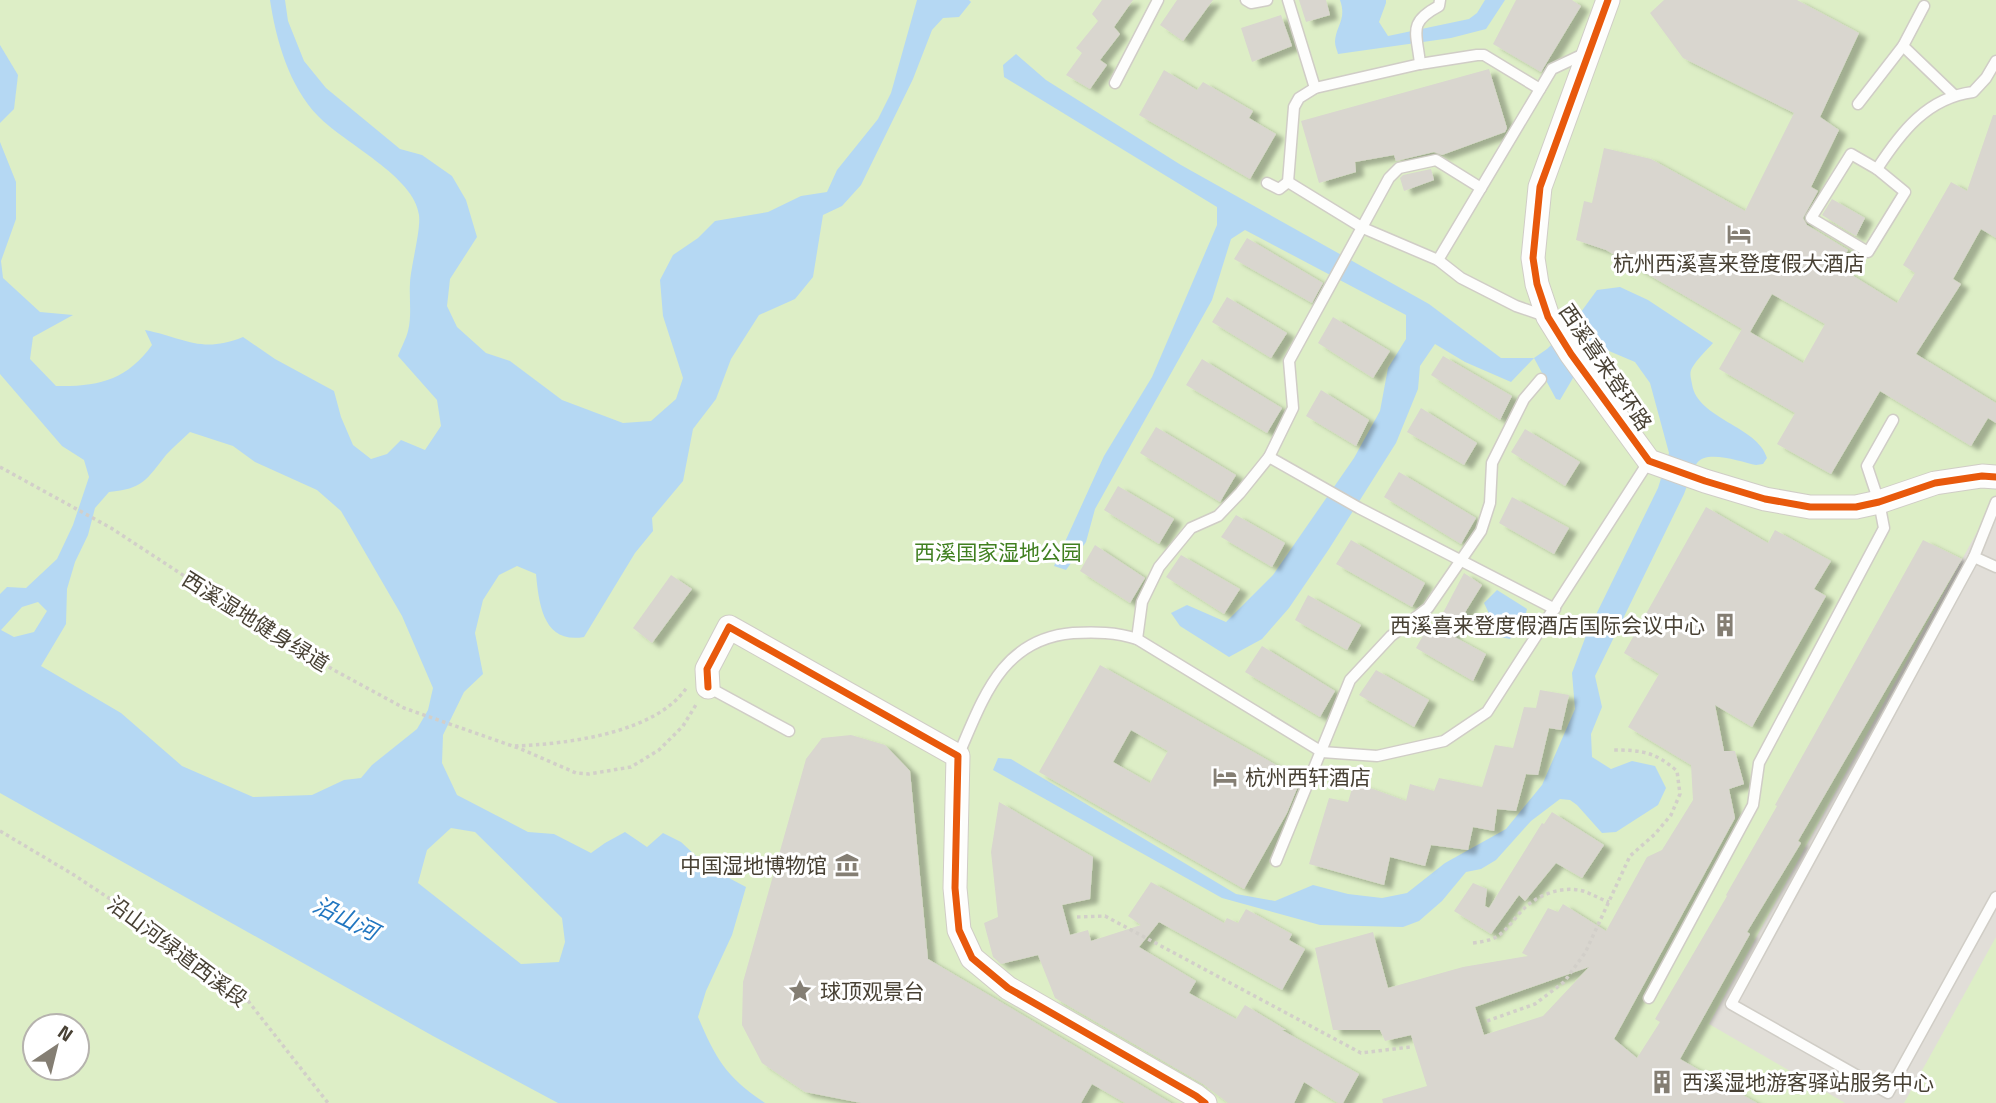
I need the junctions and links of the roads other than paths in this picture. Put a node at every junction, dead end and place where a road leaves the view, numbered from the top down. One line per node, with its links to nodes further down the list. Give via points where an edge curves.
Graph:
1 (1158, 0): 12 (lane)
2 (1246, 0): 3 (lane, via 1251,4)
3 (1267, 0)
4 (1289, 0): 13 (lane)
5 (1440, 0): 11 (lane, via 1439,6 1416,24)
6 (1608, 0): 9 (street, 西溪喜来登环路)
7 (1924, 6): 8 (lane)
8 (1903, 46): 15 (lane); 16 (lane)
9 (1589, 52): 14 (lane, via 1552,69); 23 (street, 西溪喜来登环路, via 1540,187 1532,258)
10 (1996, 61): 15 (lane, via 1973,92)
11 (1420, 64): 13 (lane); 14 (lane, via 1484,55)
12 (1115, 83)
13 (1315, 88): 18 (lane, via 1294,107)
14 (1540, 89): 20 (lane)
15 (1953, 94): 17 (lane, via 1913,123)
16 (1858, 104)
17 (1877, 169): 17 (lane, via 1851,154 1811,218 1868,252 1905,192)
18 (1288, 182): 19 (lane, via 1279,189); 21 (lane)
19 (1267, 183)
20 (1481, 188): 21 (lane, via 1436,160 1399,168); 22 (lane)
21 (1363, 228): 22 (lane); 26 (lane, via 1289,361 1293,408)
22 (1438, 260): 23 (lane, via 1461,278)
23 (1548, 317): 27 (street, 西溪喜来登环路)
24 (1541, 379): 32 (lane, via 1524,399 1492,463 1484,522)
25 (1893, 420): 29 (lane, via 1867,466)
26 (1269, 457): 32 (lane); 35 (lane, via 1240,494 1217,516 1191,528 1159,567 1142,602)
27 (1653, 463): 29 (street, via 1765,499 1810,507); 34 (lane)
28 (1996, 477): 29 (street, via 1935,483)
29 (1879, 502): 42 (lane, via 1884,528 1877,545 1759,763 1753,805)
30 (1996, 502): 31 (lane)
31 (1974, 557): 33 (lane); 41 (lane, via 1731,1004 1888,1093)
32 (1460, 561): 34 (lane); 38 (lane, via 1428,608 1391,636 1350,680)
33 (1996, 566)
34 (1555, 609): 38 (lane, via 1487,712 1444,741 1377,756)
35 (1137, 639): 38 (lane); 39 (lane, via 1087,632 1058,635 1024,647 999,671)
36 (703, 678): 37 (lane); 39 (street, via 729,627)
37 (789, 731)
38 (1322, 752): 40 (lane)
39 (958, 756): 43 (street, via 955,888 959,930 972,958 1008,988)
40 (1276, 862)
41 (1996, 897)
42 (1649, 998)
43 (1205, 1103)

